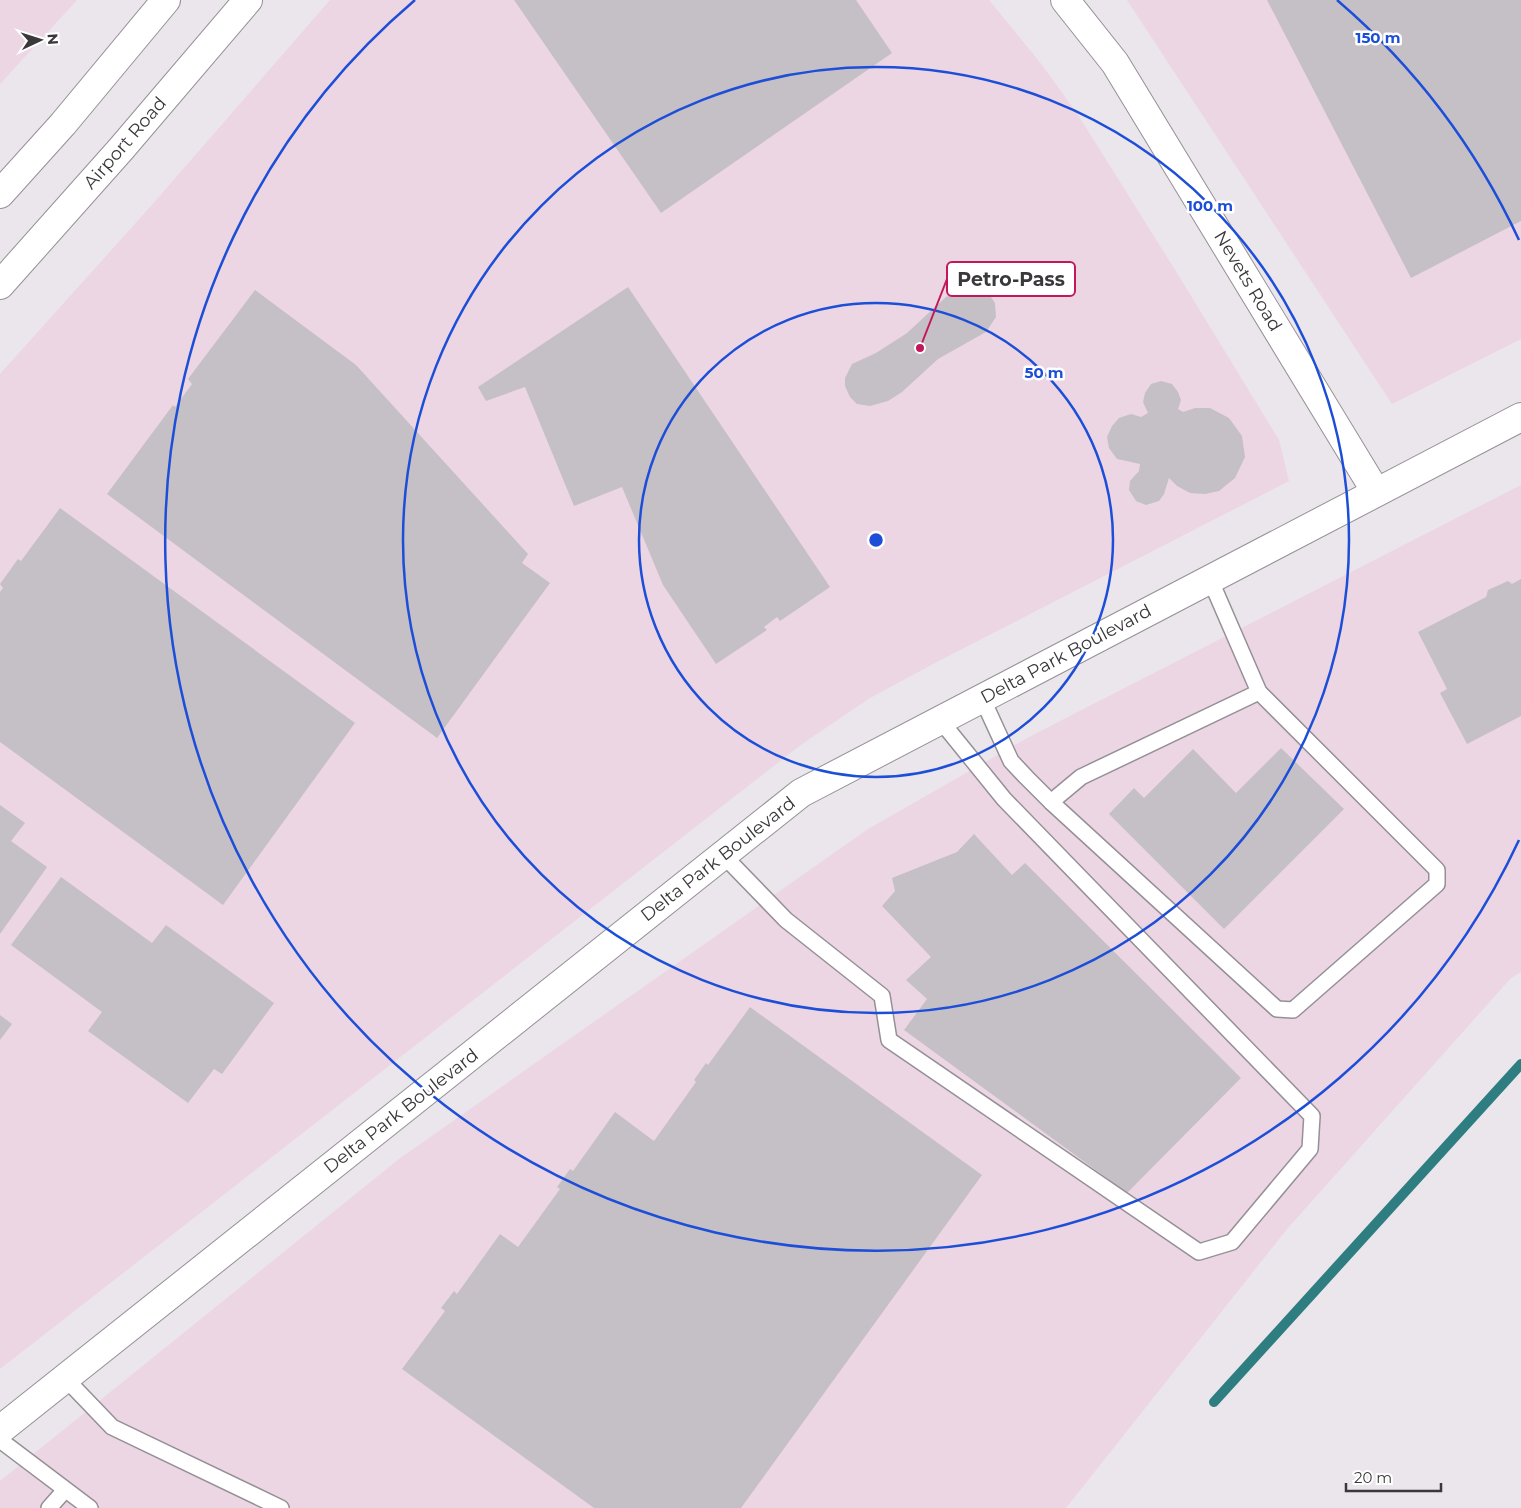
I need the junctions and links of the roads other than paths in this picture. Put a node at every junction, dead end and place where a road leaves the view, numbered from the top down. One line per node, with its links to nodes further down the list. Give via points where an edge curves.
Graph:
1 (166, 0): 4 (street)
2 (248, 0): 5 (street, Airport Road)
3 (1065, 0): 7 (street, Nevets Road, via 1115,63)
4 (0, 194)
5 (0, 285)
6 (1521, 417): 7 (street, Delta Park Boulevard)
7 (1376, 492): 8 (street, Delta Park Boulevard)
8 (1210, 579): 9 (lane); 10 (street, Delta Park Boulevard)
9 (1259, 692): 12 (lane, via 1081,777); 12 (lane, via 1437,870 1437,884 1293,1010 1277,1009)
10 (982, 698): 11 (street, Delta Park Boulevard); 12 (lane, via 1011,761)
11 (940, 720): 13 (street, Delta Park Boulevard, via 801,793); 13 (lane, via 1004,799 1312,1116 1310,1149 1232,1242 1199,1252 888,1040 882,996 786,920)
12 (1050, 802)
13 (723, 855): 14 (street, Delta Park Boulevard)
14 (65, 1378): 15 (street, Delta Park Boulevard); 20 (lane, via 112,1427)
15 (0, 1430)
16 (0, 1440): 17 (lane)
17 (65, 1490): 18 (lane); 19 (lane)
18 (49, 1508)
19 (90, 1508)
20 (281, 1508)

